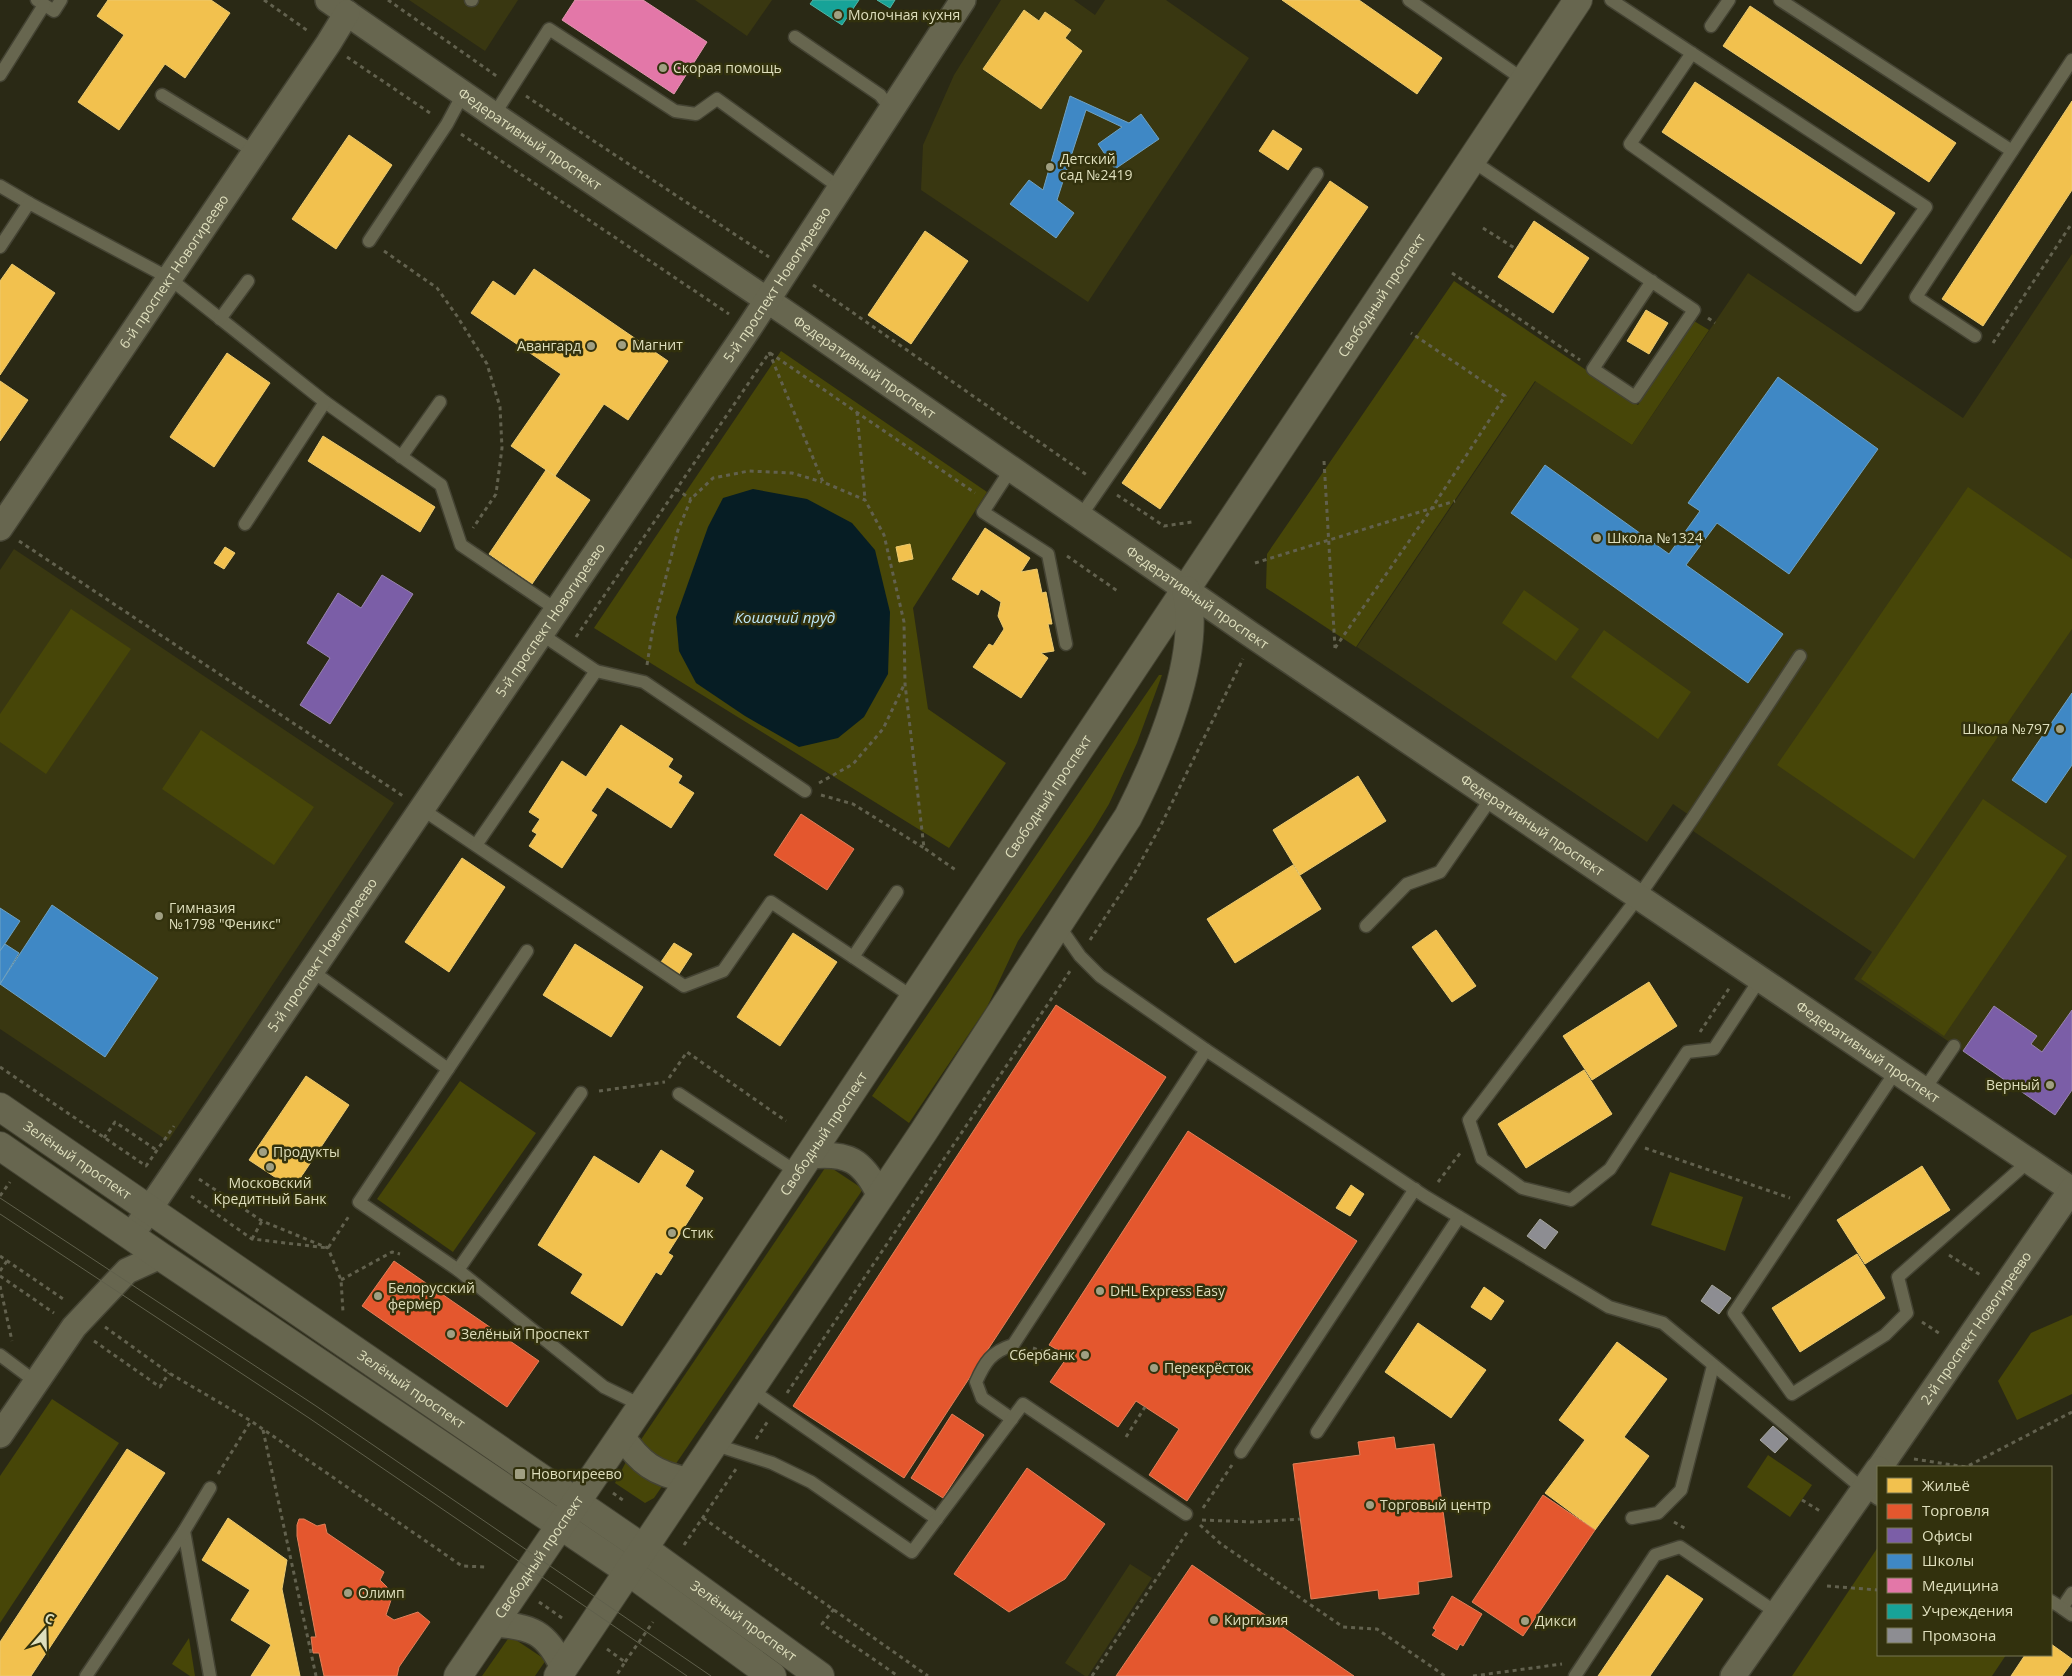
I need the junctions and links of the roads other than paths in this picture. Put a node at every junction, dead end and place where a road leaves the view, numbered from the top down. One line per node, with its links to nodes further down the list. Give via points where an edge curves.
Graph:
1 (61, 0): 8 (lane, via 54,11)
2 (963, 0): 18 (street, 5-й проспект Новогиреево)
3 (1409, 0): 15 (lane)
4 (1578, 0): 15 (main road, Свободный проспект)
5 (1611, 0): 12 (lane)
6 (1729, 0): 10 (lane)
7 (1780, 0): 20 (lane)
8 (41, 2): 14 (lane)
9 (337, 7): 16 (street, Федеративный проспект); 21 (street, 6-й проспект Новогиреево, via 328,44)
10 (1711, 26)
11 (795, 37): 18 (lane, via 880,95)
12 (1692, 53): 12 (lane, via 1926,206 1857,305 1630,144)
13 (2072, 60): 20 (lane)
14 (0, 75)
15 (1524, 80): 22 (main road, Свободный проспект)
16 (463, 94): 19 (street, Федеративный проспект); 27 (lane, via 447,124)
17 (162, 95): 21 (lane)
18 (891, 109): 25 (street, 5-й проспект Новогиреево)
19 (494, 115): 25 (lane, via 549,28 675,111 696,114 717,99); 32 (street, Федеративный проспект)
20 (2012, 151): 34 (lane, via 1916,297)
21 (255, 152): 29 (street, 6-й проспект Новогиреево)
22 (1472, 160): 31 (lane); 42 (main road, Свободный проспект)
23 (1317, 174): 39 (lane)
24 (0, 186): 26 (lane)
25 (840, 188): 32 (street, 5-й проспект Новогиреево)
26 (29, 203): 28 (lane); 29 (lane)
27 (369, 241)
28 (0, 247)
29 (169, 278): 33 (lane); 41 (street, 6-й проспект Новогиреево)
30 (248, 281): 33 (lane)
31 (1652, 281): 31 (lane, via 1694,310 1635,397 1593,368)
32 (768, 300): 38 (street, Федеративный проспект); 43 (street, 5-й проспект Новогиреево)
33 (220, 319): 35 (lane)
34 (1975, 336)
35 (325, 402): 37 (lane); 40 (lane)
36 (440, 402): 37 (lane)
37 (401, 457): 43 (lane, via 441,485 461,546)
38 (1011, 469): 39 (street, Федеративный проспект); 45 (lane, via 983,512 1048,554)
39 (1080, 517): 42 (street, Федеративный проспект)
40 (245, 524)
41 (8, 534)
42 (1186, 590): 49 (street, Федеративный проспект); 54 (main road, via 1190,603 1190,629 1186,656 1158,751 1128,818); 60 (main road, Свободный проспект)
43 (557, 610): 44 (street, 5-й проспект Новогиреево)
44 (541, 634): 47 (lane); 50 (street, 5-й проспект Новогиреево)
45 (1066, 644)
46 (1800, 656): 53 (lane)
47 (596, 671): 48 (lane, via 644,682); 51 (lane)
48 (805, 791)
49 (1492, 797): 53 (street, Федеративный проспект); 55 (lane, via 1440,872 1408,884)
50 (422, 809): 51 (lane); 58 (street, 5-й проспект Новогиреево)
51 (476, 846): 57 (lane, via 684,986 723,971 771,902)
52 (897, 892): 57 (lane)
53 (1639, 896): 59 (street, Федеративный проспект); 59 (lane, via 1469,1120 1482,1159 1522,1188 1571,1200 1610,1169 1687,1052 1714,1049)
54 (1059, 926): 62 (lane, via 1080,956 1100,976); 74 (main road)
55 (1366, 926)
56 (527, 951): 63 (lane)
57 (853, 957): 60 (lane)
58 (312, 971): 63 (lane); 75 (street, 5-й проспект Новогиреево)
59 (1760, 979): 64 (street, Федеративный проспект)
60 (914, 998): 71 (main road, Свободный проспект)
61 (1954, 1046): 65 (lane)
62 (1206, 1050): 72 (lane); 85 (lane, via 1013,1345 999,1349 985,1362 976,1382 982,1398)
63 (448, 1069): 79 (lane, via 359,1202)
64 (1896, 1071): 65 (street, Федеративный проспект); 70 (lane, via 1734,1313 1792,1394 1885,1335 1907,1313 1898,1277)
65 (1924, 1090): 70 (street, Федеративный проспект)
66 (581, 1093): 79 (lane)
67 (679, 1094): 71 (lane)
68 (0, 1107): 75 (main road, Зелёный проспект)
69 (0, 1146): 77 (main road, Зелёный проспект)
70 (2030, 1161): 73 (street, Федеративный проспект)
71 (803, 1165): 74 (street, via 831,1154 853,1161 870,1176); 84 (main road, Свободный проспект)
72 (1415, 1189): 76 (lane); 90 (lane)
73 (2072, 1190): 91 (street, 2-й проспект Новогиреево)
74 (880, 1196): 83 (main road)
75 (150, 1209): 77 (street, 5-й проспект Новогиреево); 96 (main road, Зелёный проспект)
76 (1459, 1217): 81 (lane, via 1609,1307 1663,1323); 86 (lane)
77 (132, 1236): 78 (main road, Зелёный проспект)
78 (160, 1256): 82 (street, via 127,1272); 100 (main road, Зелёный проспект)
79 (458, 1270): 84 (lane, via 604,1387)
80 (0, 1355): 82 (lane)
81 (1713, 1366): 95 (lane); 98 (lane, via 1681,1490 1658,1513)
82 (27, 1375): 87 (street)
83 (750, 1388): 89 (main road); 99 (lane)
84 (641, 1405): 88 (main road, Свободный проспект)
85 (1012, 1419): 97 (lane, via 1024,1404); 99 (lane)
86 (1317, 1432)
87 (0, 1435)
88 (621, 1435): 93 (street, via 632,1452 648,1466 667,1476); 96 (main road, Свободный проспект)
89 (712, 1444): 93 (main road); 99 (lane, via 772,1462 811,1482 912,1552)
90 (1241, 1452)
91 (1882, 1464)
92 (1877, 1478): 95 (street, 2-й проспект Новогиреево)
93 (688, 1480): 102 (main road)
94 (210, 1488): 101 (lane)
95 (1871, 1494): 107 (street, 2-й проспект Новогиреево)
96 (576, 1502): 100 (main road, Свободный проспект); 102 (main road, Зелёный проспект)
97 (1191, 1517)
98 (1632, 1518)
99 (936, 1519)
100 (560, 1525): 103 (main road, Зелёный проспект); 108 (main road, Свободный проспект)
101 (184, 1530): 110 (lane); 111 (lane)
102 (643, 1548): 103 (main road); 114 (main road, Зелёный проспект)
103 (628, 1571): 109 (main road); 113 (main road, Зелёный проспект)
104 (2072, 1593): 106 (lane)
105 (2052, 1602): 106 (lane)
106 (2067, 1611)
107 (1777, 1613): 115 (lane, via 1680,1548 1656,1555); 116 (street, 2-й проспект Новогиреево)
108 (493, 1624): 109 (street, via 518,1625 538,1634 555,1649); 112 (main road, Свободный проспект)
109 (561, 1672)
110 (86, 1676)
111 (210, 1676)
112 (458, 1676)
113 (772, 1676)
114 (820, 1676)
115 (1574, 1676)
116 (1733, 1676)

